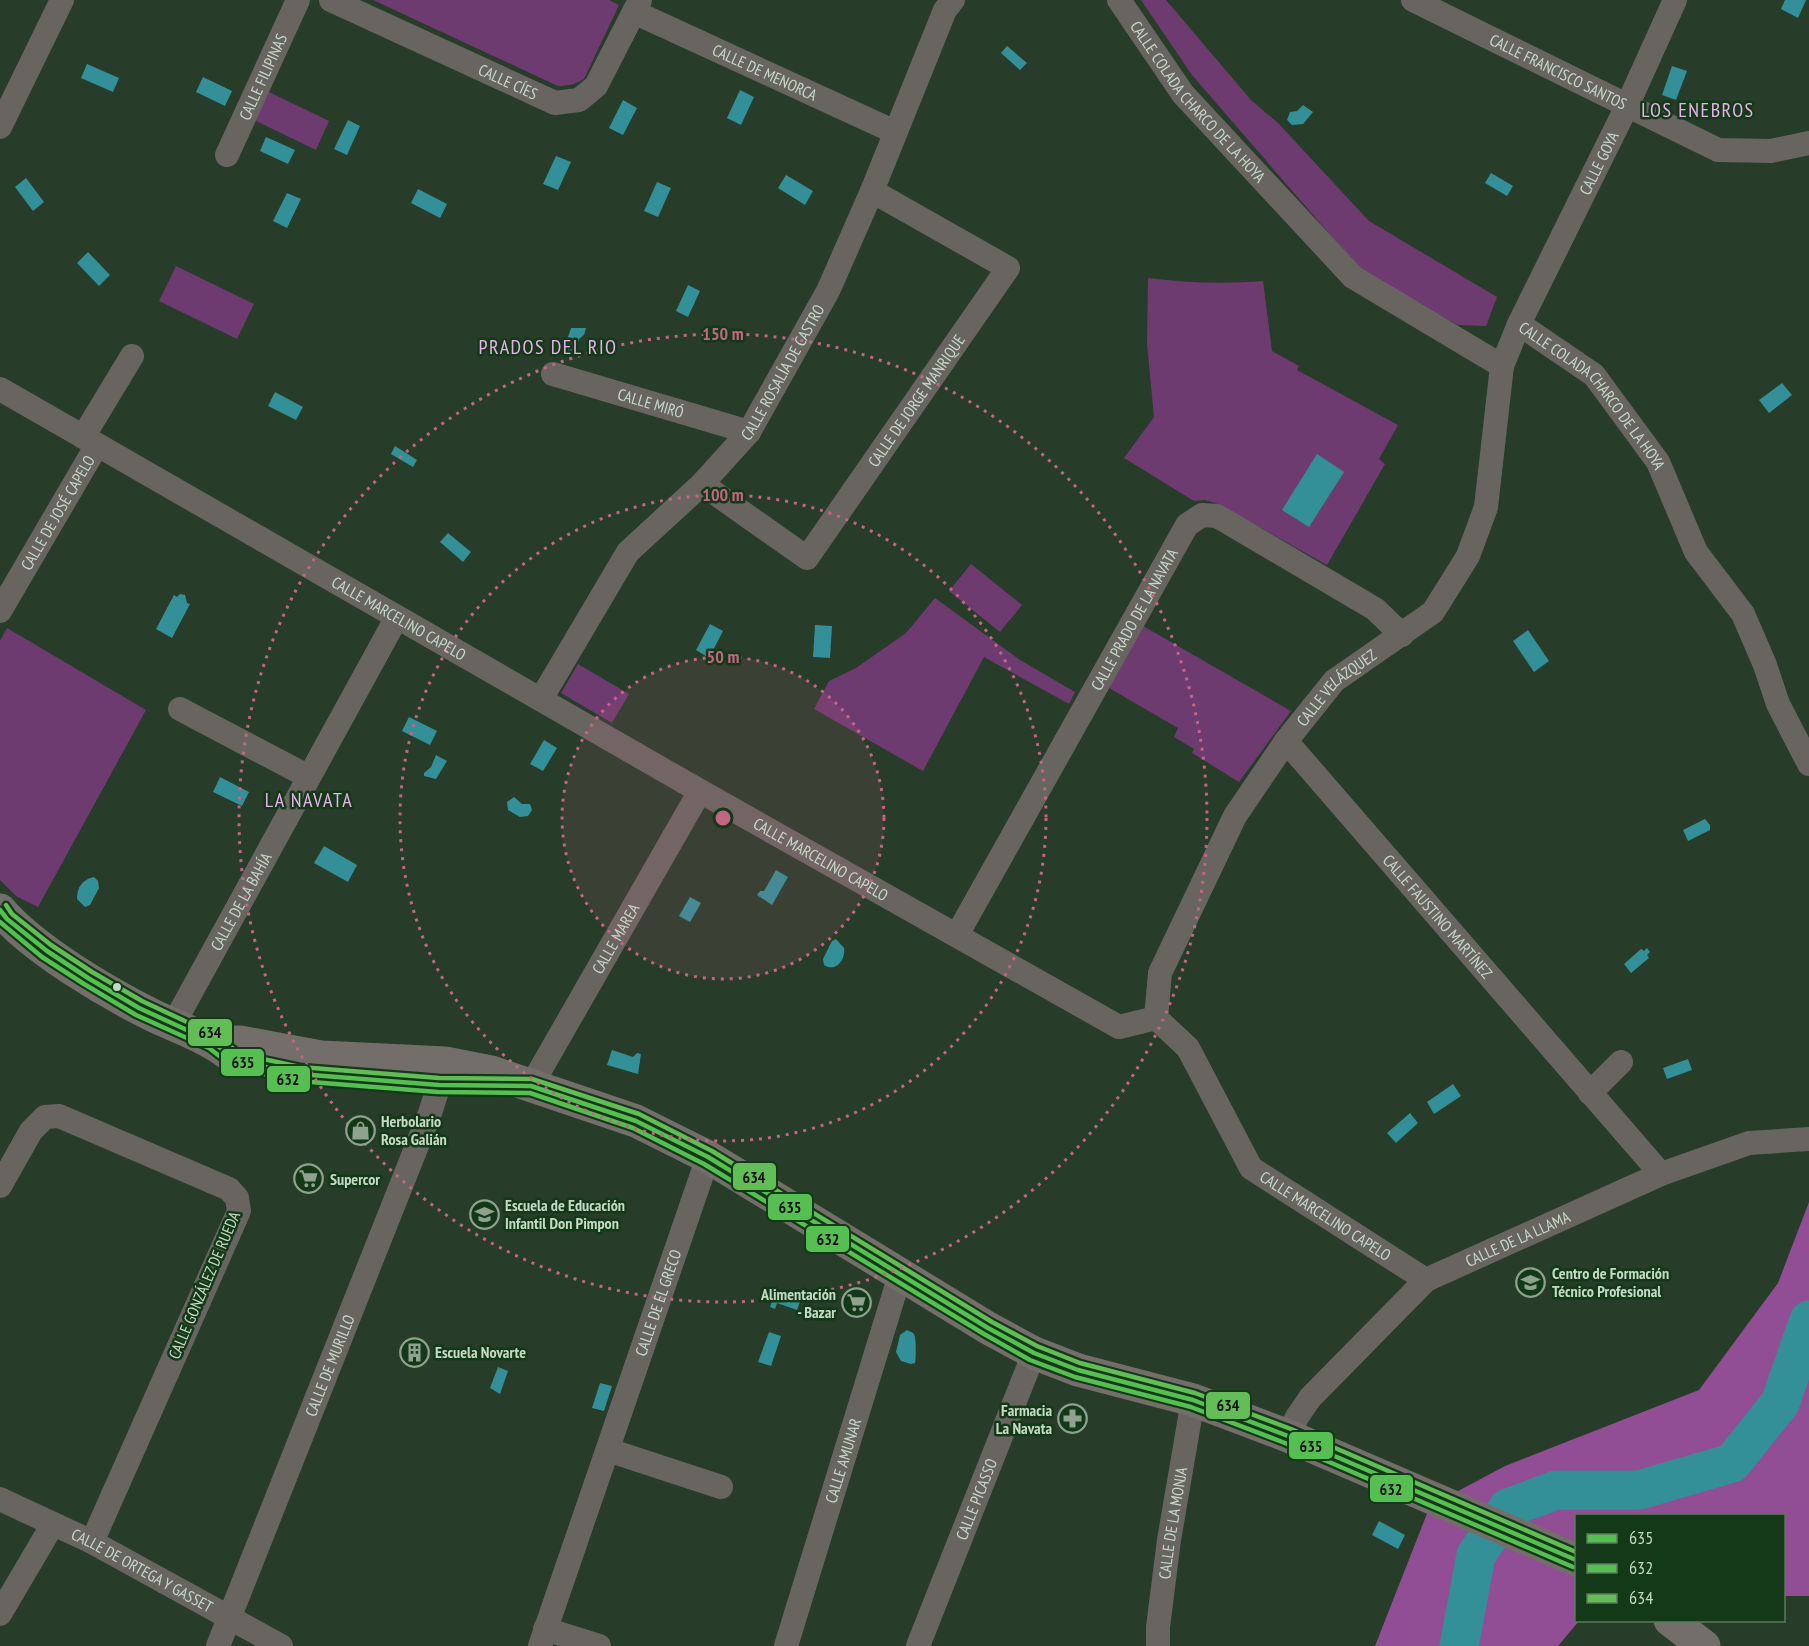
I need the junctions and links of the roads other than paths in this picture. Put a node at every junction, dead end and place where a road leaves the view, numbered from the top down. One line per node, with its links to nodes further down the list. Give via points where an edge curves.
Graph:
1 (62, 0): 10 (street)
2 (298, 0): 13 (street, CALLE FILIPINAS)
3 (331, 0): 8 (street, CALLE CÍES, via 555,103 579,100 596,86)
4 (953, 0): 11 (street, CALLE ROSALÍA DE CASTRO, via 945,10)
5 (1119, 0): 17 (street, CALLE COLADA CHARCO DE LA HOYA, via 1183,94 1353,277)
6 (1413, 0): 9 (street, CALLE FRANCISCO SANTOS)
7 (1675, 0): 9 (street, CALLE GOYA)
8 (637, 6): 11 (street, CALLE DE MENORCA)
9 (1627, 106): 12 (street, CALLE FRANCISCO SANTOS, via 1718,150 1771,151); 15 (street, CALLE GOYA)
10 (0, 127)
11 (895, 132): 14 (street, CALLE ROSALÍA DE CASTRO)
12 (1809, 143)
13 (227, 155)
14 (872, 191): 20 (street, CALLE ROSALÍA DE CASTRO, via 828,291); 22 (street, CALLE DE JORGE MANRIQUE, via 1008,268 807,558)
15 (1519, 324): 17 (street, CALLE COLADA CHARCO DE LA HOYA); 29 (street, CALLE COLADA CHARCO DE LA HOYA, via 1594,375 1658,462 1696,552 1743,614 1778,704)
16 (132, 356): 21 (street, CALLE DE JOSÉ CAPELO)
17 (1502, 366): 25 (street, CALLE VELÁZQUEZ, via 1486,507 1468,556 1433,612)
18 (553, 374): 20 (street, CALLE MIRÓ)
19 (0, 389): 21 (street, CALLE MARCELINO CAPELO)
20 (749, 432): 22 (street, CALLE ROSALÍA DE CASTRO)
21 (90, 441): 23 (street, CALLE DE JOSÉ CAPELO); 24 (street, CALLE MARCELINO CAPELO)
22 (702, 484): 26 (street, CALLE ROSALÍA DE CASTRO, via 628,552)
23 (0, 612)
24 (397, 617): 26 (street, CALLE MARCELINO CAPELO); 30 (street, CALLE DE LA BAHÍA)
25 (1402, 635): 28 (street, CALLE VELÁZQUEZ, via 1334,681); 33 (street, CALLE PRADO DE LA NAVATA, via 1375,609 1217,516 1202,515 1187,525)
26 (541, 699): 31 (street, CALLE MARCELINO CAPELO)
27 (180, 709): 30 (street)
28 (1286, 741): 34 (street, CALLE VELÁZQUEZ, via 1235,816 1160,973); 42 (street, CALLE FAUSTINO MARTÍNEZ)
29 (1809, 764)
30 (309, 777): 35 (street, CALLE DE LA BAHÍA)
31 (700, 791): 33 (street, CALLE MARCELINO CAPELO); 41 (street, CALLE MAREA)
32 (0, 910): 35 (main road, via 47,951 80,973)
33 (957, 935): 34 (street, CALLE MARCELINO CAPELO, via 1119,1027)
34 (1156, 1018): 48 (street, CALLE MARCELINO CAPELO, via 1188,1048 1251,1168)
35 (173, 1025): 36 (main road)
36 (225, 1051): 37 (main road, via 298,1062); 40 (main road, via 299,1074)
37 (329, 1058): 39 (main road, via 445,1064); 40 (main road, via 357,1069 431,1074)
38 (1621, 1062): 42 (street)
39 (491, 1072): 40 (main road, via 457,1077); 41 (main road)
40 (439, 1085): 41 (main road); 59 (street, CALLE DE MURILLO)
41 (531, 1086): 44 (main road, via 636,1121)
42 (1590, 1093): 45 (street, CALLE FAUSTINO MARTÍNEZ)
43 (1809, 1139): 45 (street, CALLE DE LA LLAMA, via 1749,1143)
44 (708, 1157): 47 (main road); 52 (street, CALLE DE EL GRECO)
45 (1661, 1174): 48 (street, CALLE DE LA LLAMA)
46 (0, 1186): 56 (street, CALLE GONZÁLEZ DE RUEDA, via 31,1131 45,1117 59,1116 229,1189 237,1198 239,1210)
47 (900, 1275): 49 (main road); 65 (street, CALLE AMUNAR)
48 (1426, 1280): 51 (street, CALLE DE LA LLAMA, via 1310,1398)
49 (1034, 1353): 50 (main road, via 1078,1370); 66 (street, CALLE PICASSO)
50 (1193, 1400): 51 (main road); 67 (street, CALLE DE LA MONJA, via 1169,1540)
51 (1288, 1436): 57 (main road)
52 (608, 1450): 53 (street); 61 (street, CALLE DE EL GRECO)
53 (721, 1487)
54 (0, 1499): 55 (street, CALLE DE ORTEGA Y GASSET)
55 (53, 1524): 56 (street, CALLE DE ORTEGA Y GASSET); 58 (street)
56 (92, 1542): 59 (street, CALLE DE ORTEGA Y GASSET)
57 (1575, 1560)
58 (0, 1614)
59 (230, 1617): 62 (street, CALLE DE MURILLO); 63 (street, CALLE DE ORTEGA Y GASSET)
60 (1673, 1622): 68 (main road)
61 (543, 1638): 64 (street, CALLE DE EL GRECO)
62 (218, 1646)
63 (281, 1646)
64 (599, 1646)
65 (786, 1646)
66 (918, 1646)
67 (1158, 1646)
68 (1704, 1646)

